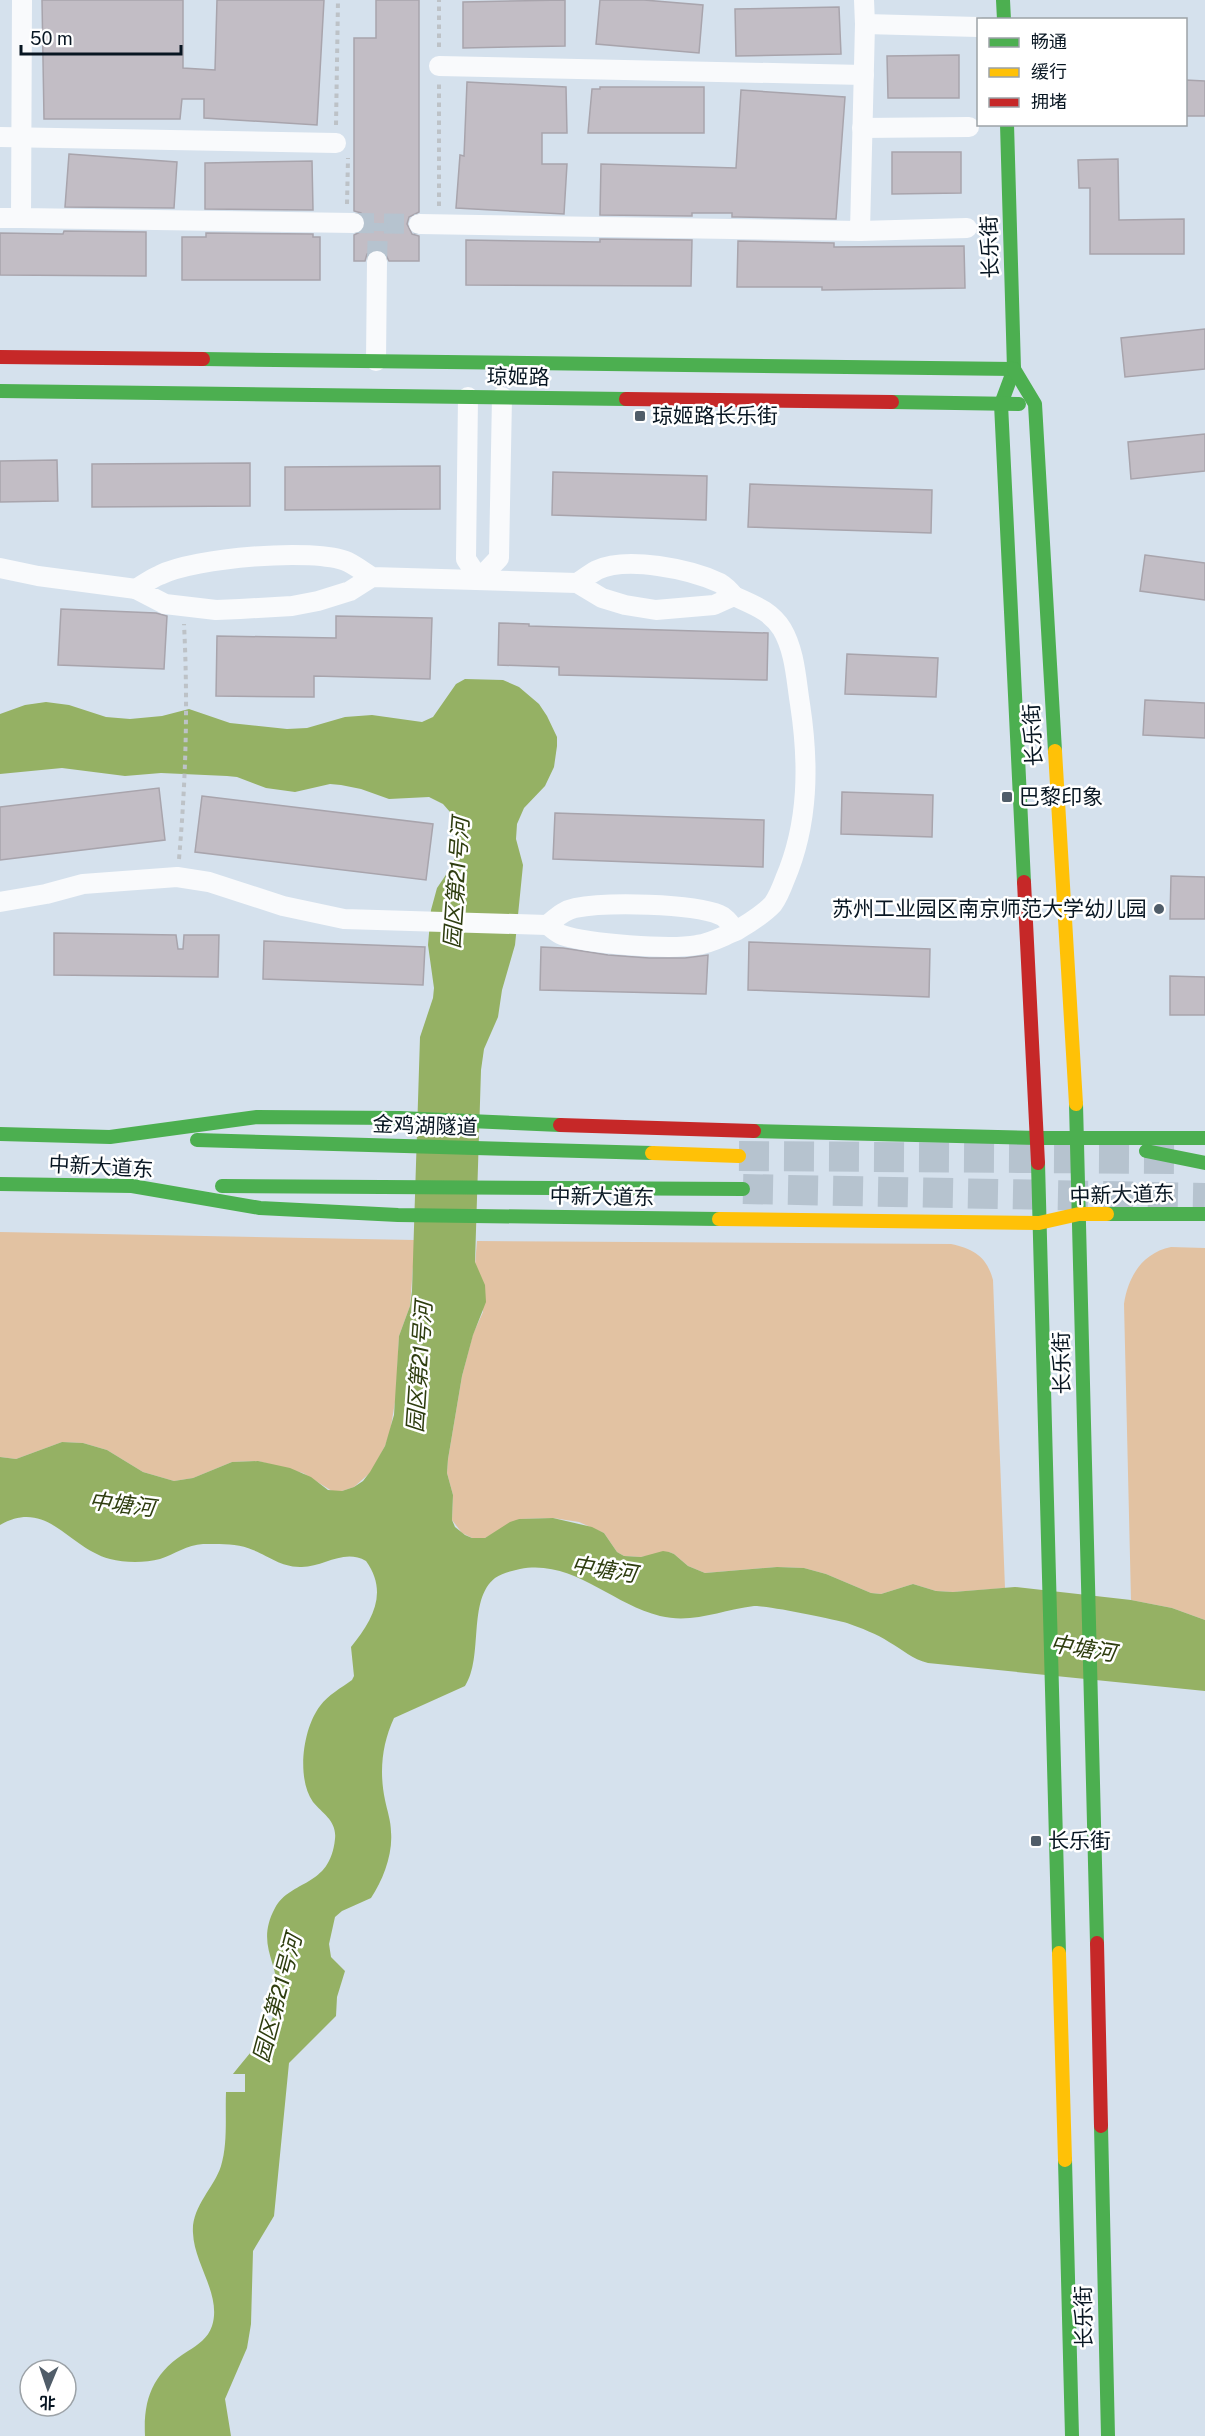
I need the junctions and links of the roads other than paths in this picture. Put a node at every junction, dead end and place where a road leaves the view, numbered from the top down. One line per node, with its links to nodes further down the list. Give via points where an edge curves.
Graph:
1 (22, 0): 13 (street)
2 (864, 0): 5 (street)
3 (1003, 0): 4 (main road)
4 (1004, 18)
5 (865, 24): 6 (street); 8 (street)
6 (977, 27)
7 (439, 66): 8 (street)
8 (864, 75): 11 (street)
9 (1007, 126): 24 (main road, 长乐街)
10 (969, 127): 11 (street)
11 (862, 128): 20 (street)
12 (0, 137): 13 (street)
13 (21, 138): 14 (street); 16 (street)
14 (336, 144)
15 (0, 218): 16 (street)
16 (21, 218): 17 (street)
17 (350, 223)
18 (419, 224): 20 (street)
19 (967, 228): 20 (street)
20 (860, 231)
21 (377, 261): 23 (street)
22 (0, 357): 23 (main road, 琼姬路)
23 (375, 362): 24 (main road, 琼姬路)
24 (1014, 369): 28 (main road, 长乐街); 29 (main road, 长乐街)
25 (0, 391): 26 (main road, 琼姬路)
26 (468, 397): 27 (main road, 琼姬路); 32 (street, via 466,559)
27 (502, 398): 28 (main road, 琼姬路); 32 (street, via 499,558)
28 (1001, 404): 29 (main road, 琼姬路); 41 (main road, 长乐街)
29 (1035, 404): 42 (main road, 长乐街)
30 (0, 568): 34 (street)
31 (372, 577): 32 (street); 34 (street, via 350,591 292,606 216,610 165,604); 34 (street, via 347,561 321,557 238,557 161,574)
32 (479, 579): 33 (street)
33 (577, 583): 35 (street, via 602,598 656,609 714,605); 35 (street, via 597,570 646,565 700,576 722,584)
34 (136, 589)
35 (734, 596): 38 (street, via 760,606 785,636 797,674 805,791 796,851 774,903)
36 (0, 902): 37 (street, via 83,884 177,877 345,919)
37 (537, 925): 38 (street, via 588,940 661,946 695,945); 38 (street, via 573,908 653,905 710,911 723,916)
38 (736, 931)
39 (0, 1134): 40 (main road, 中新大道东)
40 (110, 1137): 41 (main road, 中新大道东, via 257,1117); 44 (main road, 金鸡湖隧道)
41 (1037, 1138): 42 (main road, 中新大道东); 51 (main road, 长乐街)
42 (1078, 1138): 43 (main road, 中新大道东); 45 (main road); 49 (main road, 长乐街)
43 (1205, 1138)
44 (740, 1156)
45 (1205, 1163)
46 (0, 1184): 47 (main road, 中新大道东)
47 (132, 1186): 48 (main road); 51 (main road, 中新大道东, via 260,1208 398,1215)
48 (743, 1189)
49 (1079, 1214): 50 (main road, 中新大道东); 51 (main road, 中新大道东); 53 (main road, 长乐街)
50 (1205, 1214)
51 (1039, 1223): 52 (main road, 长乐街)
52 (1072, 2436)
53 (1108, 2436)

